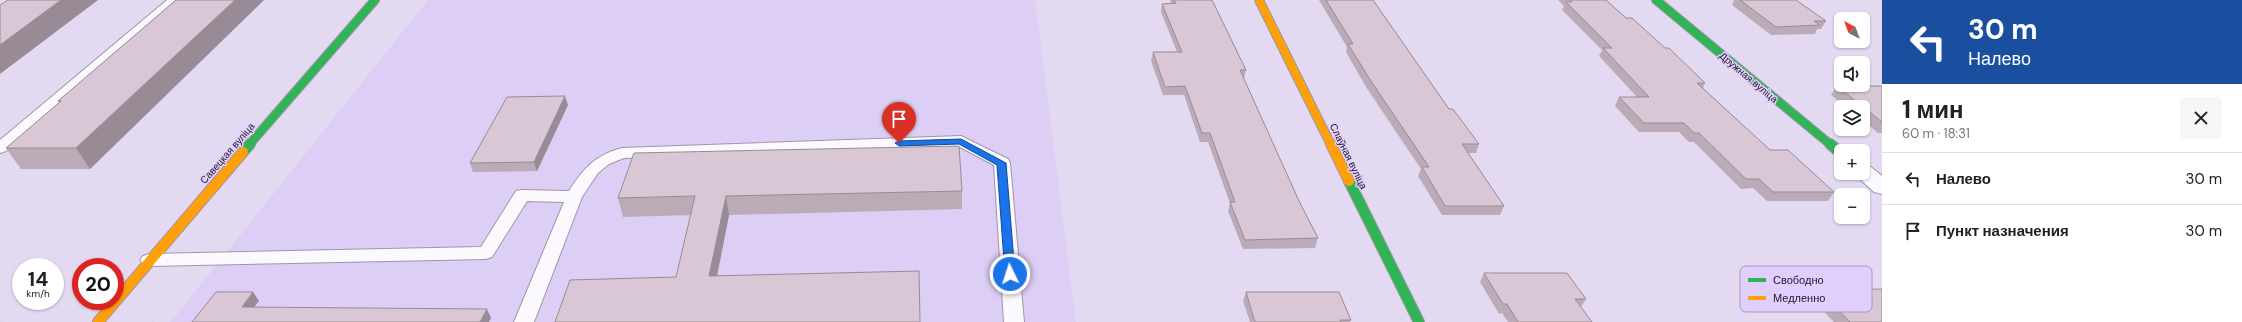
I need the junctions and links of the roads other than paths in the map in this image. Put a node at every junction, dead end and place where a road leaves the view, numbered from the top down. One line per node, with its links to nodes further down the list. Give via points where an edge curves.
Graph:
1 (175, 0): 6 (lane)
2 (375, 0): 10 (street, Савецкая вуліца)
3 (1259, 0): 14 (street, Слаўная вуліца)
4 (1656, 0): 5 (street, Дружная вуліца)
5 (1834, 147)
6 (0, 148)
7 (1870, 178): 8 (street)
8 (1882, 188)
9 (574, 197): 10 (lane, via 522,196 486,253); 12 (lane); 13 (lane, via 591,168 604,159 622,153 961,141 1002,163)
10 (149, 260): 11 (street, Савецкая вуліца)
11 (98, 322)
12 (524, 322)
13 (1014, 322)
14 (1419, 322)

